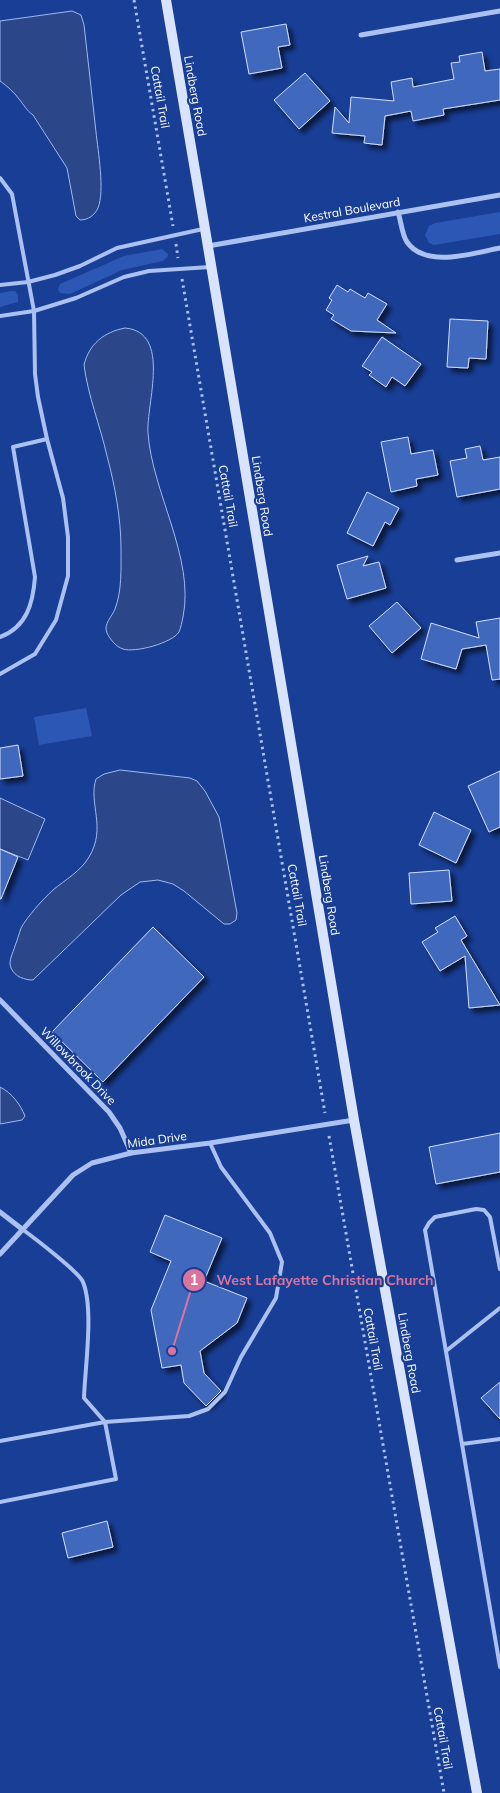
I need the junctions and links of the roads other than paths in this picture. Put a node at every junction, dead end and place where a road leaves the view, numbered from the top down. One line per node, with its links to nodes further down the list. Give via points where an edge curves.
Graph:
1 (166, 0): 7 (main road, Lindberg Road)
2 (500, 11): 3 (street)
3 (361, 35)
4 (0, 178): 11 (lane, via 12,194)
5 (500, 195): 6 (street, Kestral Boulevard)
6 (398, 212): 8 (street, Kestral Boulevard); 9 (street, via 407,242 420,254 439,258)
7 (206, 229): 8 (main road, Lindberg Road); 11 (lane, via 117,248 80,266)
8 (208, 246): 10 (main road, Lindberg Road)
9 (500, 248)
10 (212, 267): 13 (lane, via 149,271 124,277 76,298); 21 (main road, Lindberg Road)
11 (28, 282): 12 (lane); 13 (lane)
12 (0, 285)
13 (34, 311): 14 (lane); 15 (lane, via 35,374)
14 (0, 316)
15 (47, 439): 18 (lane, via 13,447 35,577 33,597 24,620); 19 (lane, via 63,498 68,576 56,620 35,654)
16 (500, 553): 17 (street)
17 (457, 560)
18 (0, 637)
19 (0, 674)
20 (0, 1000): 23 (street, Willowbrook Drive, via 109,1112)
21 (354, 1120): 22 (street, Mida Drive); 36 (main road, Lindberg Road)
22 (210, 1142): 23 (street, Mida Drive); 30 (lane, via 221,1167 270,1233 282,1262 276,1298 240,1357 225,1392 208,1410 189,1416)
23 (131, 1153): 25 (street, Mida Drive, via 92,1164 73,1175)
24 (0, 1212): 25 (street)
25 (22, 1229): 26 (street, Mida Drive); 30 (lane, via 83,1280 89,1312 84,1398)
26 (0, 1254)
27 (500, 1269): 29 (lane, via 490,1217 484,1210 435,1217 429,1223 426,1230)
28 (500, 1308): 29 (lane)
29 (446, 1351): 33 (lane)
30 (105, 1422): 32 (lane); 34 (lane, via 116,1479)
31 (500, 1438): 33 (lane)
32 (0, 1441)
33 (462, 1444): 35 (lane)
34 (0, 1502)
35 (500, 1668)
36 (477, 1793)

